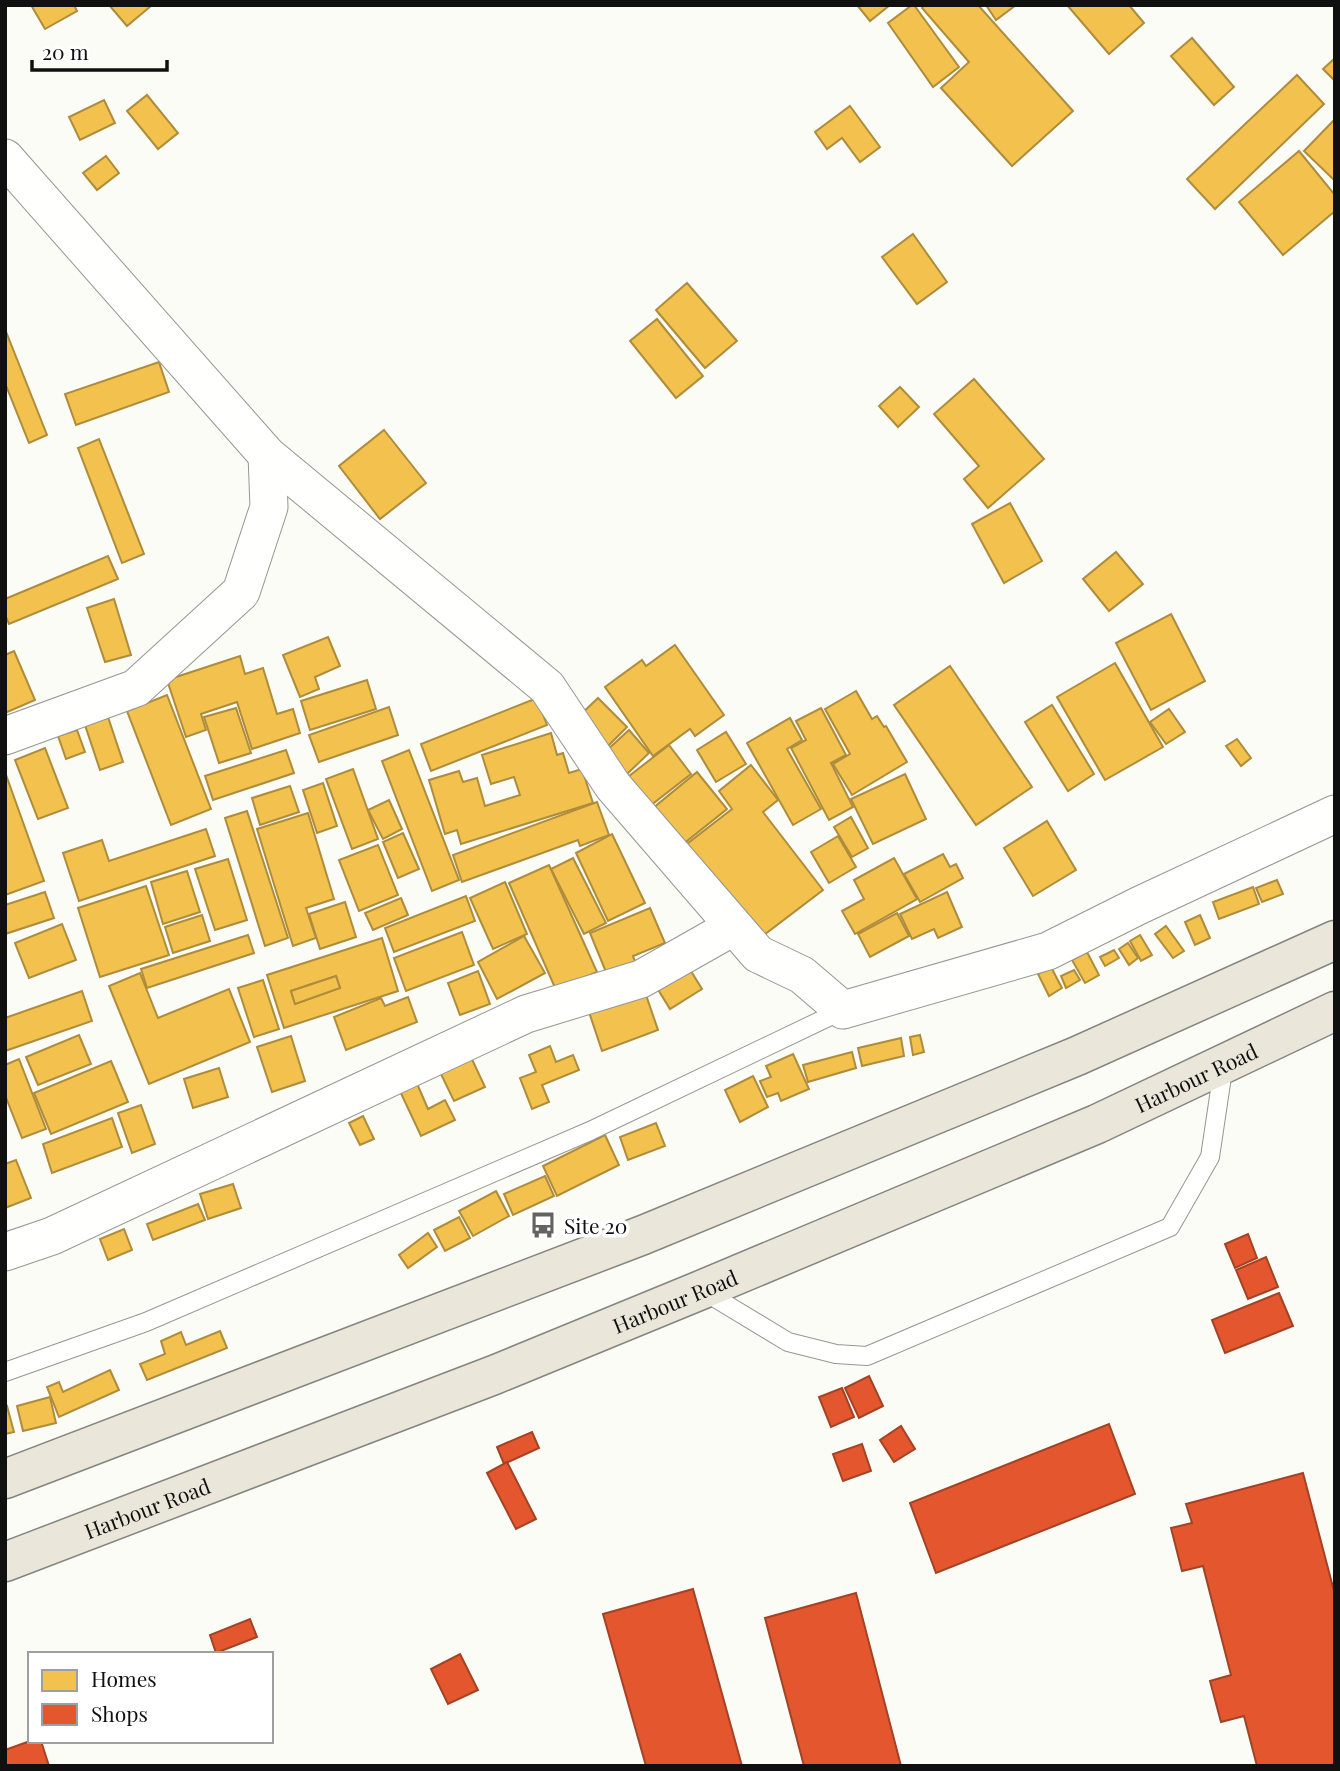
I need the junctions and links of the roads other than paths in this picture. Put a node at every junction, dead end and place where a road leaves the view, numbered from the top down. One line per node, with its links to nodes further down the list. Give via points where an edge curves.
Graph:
1 (5, 158): 2 (street)
2 (267, 455): 3 (street, via 269,508 241,592 136,688); 5 (street, via 547,687 613,786)
3 (5, 736)
4 (1335, 814): 7 (street, via 1048,951)
5 (733, 927): 7 (street, via 758,954 802,975); 10 (street, via 641,979 526,1014 52,1236)
6 (1335, 940): 13 (highway, via 1077,1056 643,1235)
7 (843, 1010): 12 (lane, via 565,1142 146,1322)
8 (1335, 1011): 9 (highway, Harbour Road)
9 (1224, 1063): 11 (highway, Harbour Road, via 1097,1124); 11 (lane, via 1210,1157 1170,1227 867,1356 788,1342)
10 (5, 1252)
11 (701, 1290): 14 (highway, Harbour Road, via 494,1375)
12 (5, 1372)
13 (5, 1479)
14 (5, 1562)

